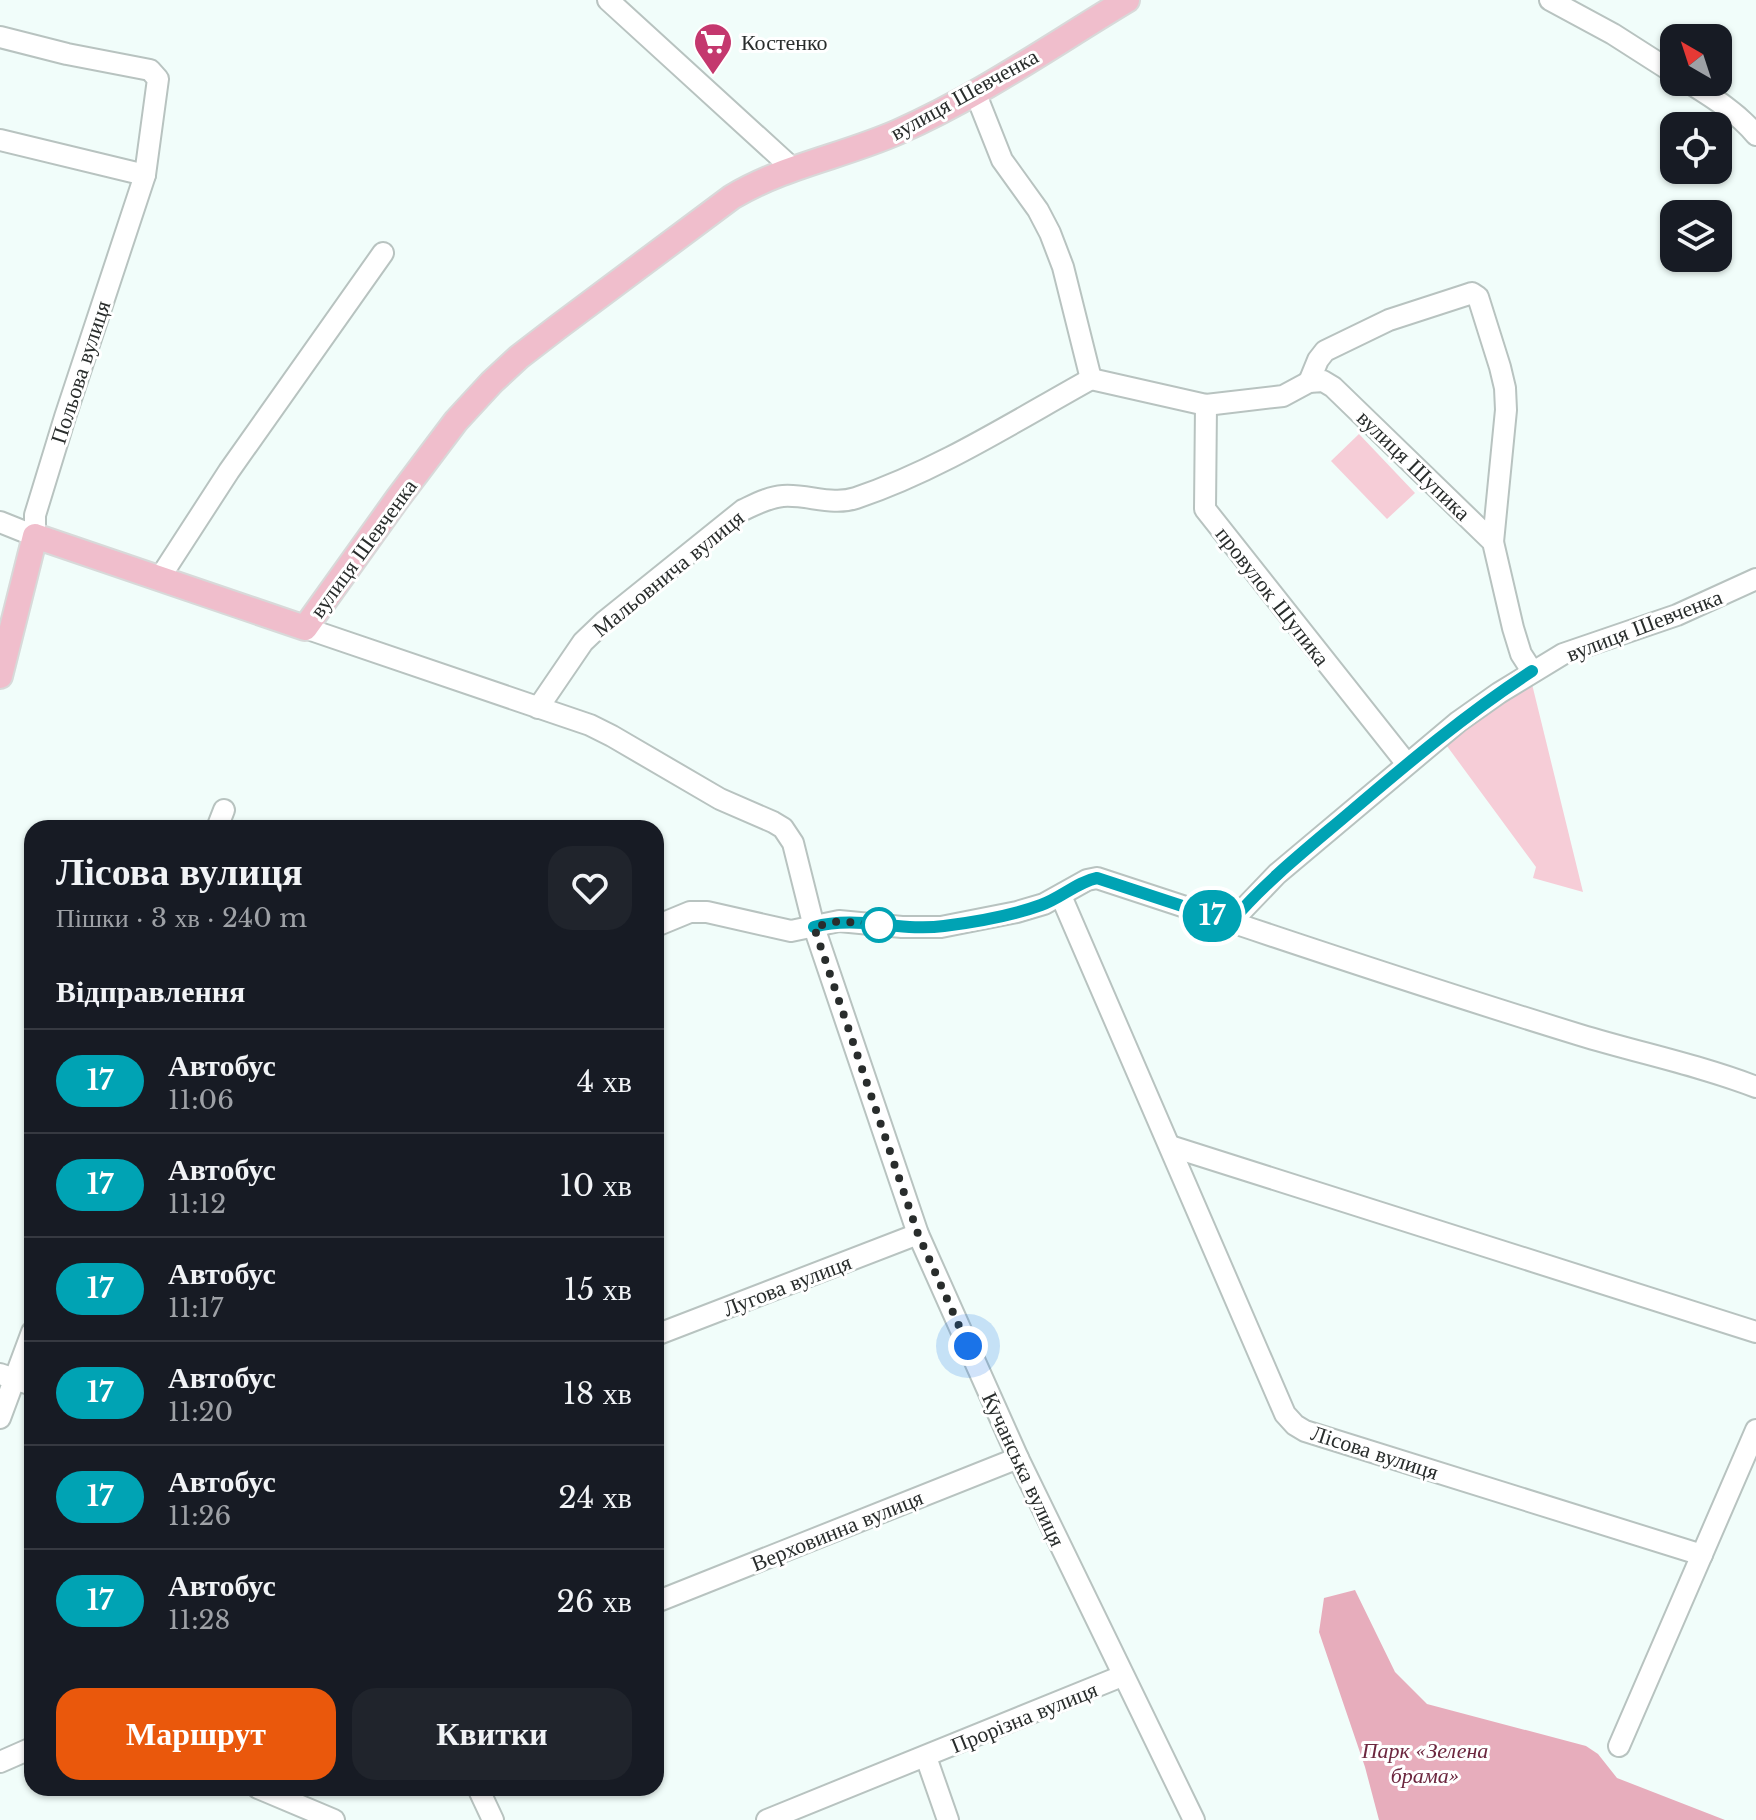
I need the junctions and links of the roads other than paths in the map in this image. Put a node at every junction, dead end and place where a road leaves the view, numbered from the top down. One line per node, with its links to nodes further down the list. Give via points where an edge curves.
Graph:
1 (608, 0): 10 (street)
2 (1127, 0): 6 (main road, вулиця Шевченка)
3 (1550, 0): 5 (street)
4 (0, 37): 11 (street, Польова вулиця, via 150,70 158,79)
5 (1660, 64)
6 (975, 92): 10 (main road, вулиця Шевченка, via 867,145); 13 (street, via 1002,160 1050,233)
7 (1710, 96): 8 (street)
8 (1753, 126)
9 (0, 140): 11 (street)
10 (792, 168): 21 (main road, вулиця Шевченка, via 732,197 519,357 456,421)
11 (145, 175): 17 (street, Польова вулиця, via 35,515)
12 (383, 253): 19 (street)
13 (1091, 379): 15 (street); 24 (street, Мальовнича вулиця, via 897,483 851,499 783,496 743,510 594,631)
14 (1309, 382): 15 (street, via 1283,396); 18 (street, вулиця Шупика, via 1333,387); 18 (street, via 1325,351 1389,320 1472,293 1478,297 1505,388)
15 (1206, 405): 25 (street, провулок Шупика, via 1205,509)
16 (0, 522): 17 (street)
17 (35, 536): 19 (main road); 23 (main road)
18 (1493, 542): 22 (street, via 1513,628)
19 (159, 579): 21 (main road)
20 (1756, 579): 22 (street, вулиця Шевченка)
21 (305, 628): 24 (street, вулиця Шевченка)
22 (1532, 671): 25 (street, вулиця Шевченка)
23 (0, 676)
24 (538, 708): 29 (street, вулиця Шевченка, via 612,736 720,799 783,828 793,843)
25 (1407, 764): 27 (street, вулиця Шевченка, via 1277,874)
26 (1061, 896): 27 (street, via 1097,878); 29 (street, via 1017,912 941,927 839,921); 31 (street, Лісова вулиця)
27 (1231, 922): 30 (street, via 1425,988)
28 (664, 923): 29 (street, via 690,912 707,912 791,931)
29 (814, 927): 32 (street, Кучанська вулиця)
30 (1756, 1087)
31 (1170, 1146): 34 (street); 40 (street, Лісова вулиця, via 1285,1414 1295,1425)
32 (918, 1234): 33 (street, Лугова вулиця); 39 (street, Кучанська вулиця)
33 (664, 1332)
34 (1756, 1332)
35 (24, 1356): 36 (street)
36 (16, 1379): 37 (street)
37 (0, 1418)
38 (1756, 1430): 40 (street)
39 (1018, 1458): 41 (street, Верховинна вулиця); 42 (street, Кучанська вулиця)
40 (1702, 1555): 43 (street)
41 (664, 1599)
42 (1122, 1676): 45 (street, Прорізна вулиця); 53 (street, Кучанська вулиця)
43 (1619, 1746)
44 (24, 1752): 46 (street)
45 (926, 1757): 51 (street, Прорізна вулиця); 52 (street, Прорізна вулиця)
46 (0, 1762)
47 (277, 1796): 49 (street)
48 (482, 1796): 50 (street)
49 (334, 1820)
50 (493, 1820)
51 (767, 1820)
52 (948, 1820)
53 (1194, 1820)

